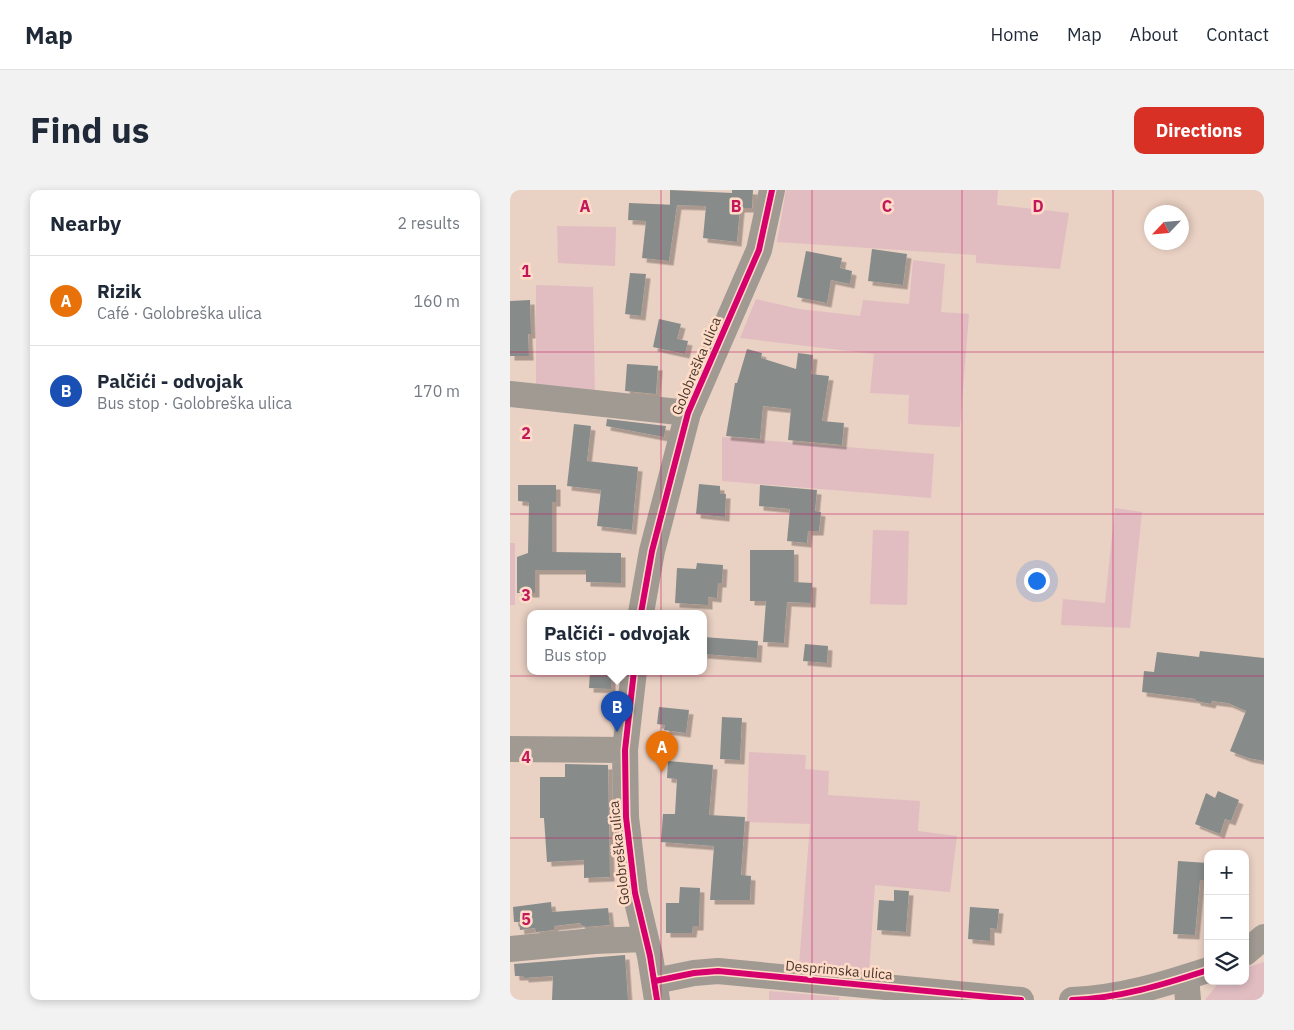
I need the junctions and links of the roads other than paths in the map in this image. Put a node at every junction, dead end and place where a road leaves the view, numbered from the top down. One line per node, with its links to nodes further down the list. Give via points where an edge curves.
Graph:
1 (772, 190): 3 (street, Golobreška ulica, via 759,250)
2 (510, 394): 3 (street)
3 (688, 412): 4 (street, Golobreška ulica, via 652,551)
4 (642, 610)
5 (634, 675): 7 (street, Golobreška ulica)
6 (510, 749): 7 (street)
7 (625, 750): 9 (street, Golobreška ulica, via 631,867)
8 (1264, 937): 11 (street)
9 (645, 938): 10 (street); 13 (street, Golobreška ulica)
10 (510, 949)
11 (1249, 950)
12 (1194, 982): 15 (street)
13 (656, 990): 14 (street, Desprimska ulica, via 694,973 718,971)
14 (1021, 1000)
15 (1072, 1000)

